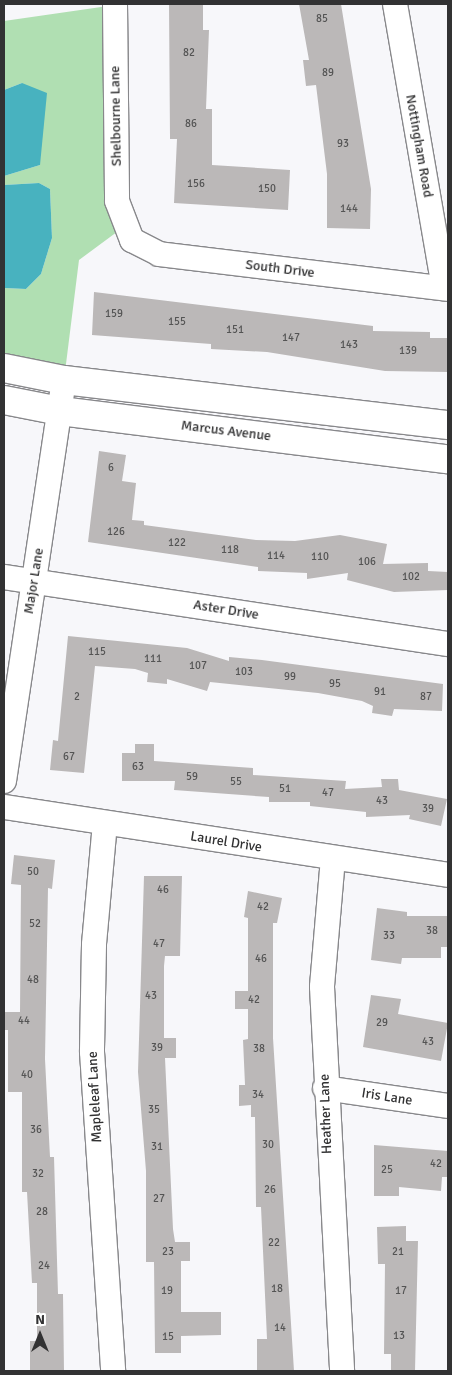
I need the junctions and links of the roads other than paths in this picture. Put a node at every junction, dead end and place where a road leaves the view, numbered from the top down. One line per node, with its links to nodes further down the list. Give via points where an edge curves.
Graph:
1 (115, 4): 3 (street, Shelbourne Lane, via 117,201)
2 (395, 4): 4 (street, Nottingham Road)
3 (125, 226): 4 (street, South Drive, via 132,240 158,254)
4 (446, 288)
5 (4, 368): 6 (main road)
6 (64, 380): 8 (street, Major Lane); 9 (main road)
7 (4, 400): 8 (main road, Marcus Avenue)
8 (60, 411): 10 (main road, Marcus Avenue); 12 (street, Major Lane)
9 (448, 425)
10 (448, 459)
11 (4, 577): 12 (street, Aster Drive)
12 (34, 582): 13 (street, Aster Drive); 14 (street, Major Lane)
13 (448, 644)
14 (4, 781)
15 (4, 807): 16 (street, Laurel Drive)
16 (106, 824): 17 (street, Laurel Drive); 21 (street, Mapleleaf Lane, via 94,945 92,1052)
17 (333, 858): 18 (street, Laurel Drive); 19 (street, Heather Lane, via 322,987)
18 (448, 875)
19 (325, 1088): 20 (street, Iris Lane); 22 (street, Heather Lane)
20 (448, 1106)
21 (113, 1371)
22 (342, 1371)

